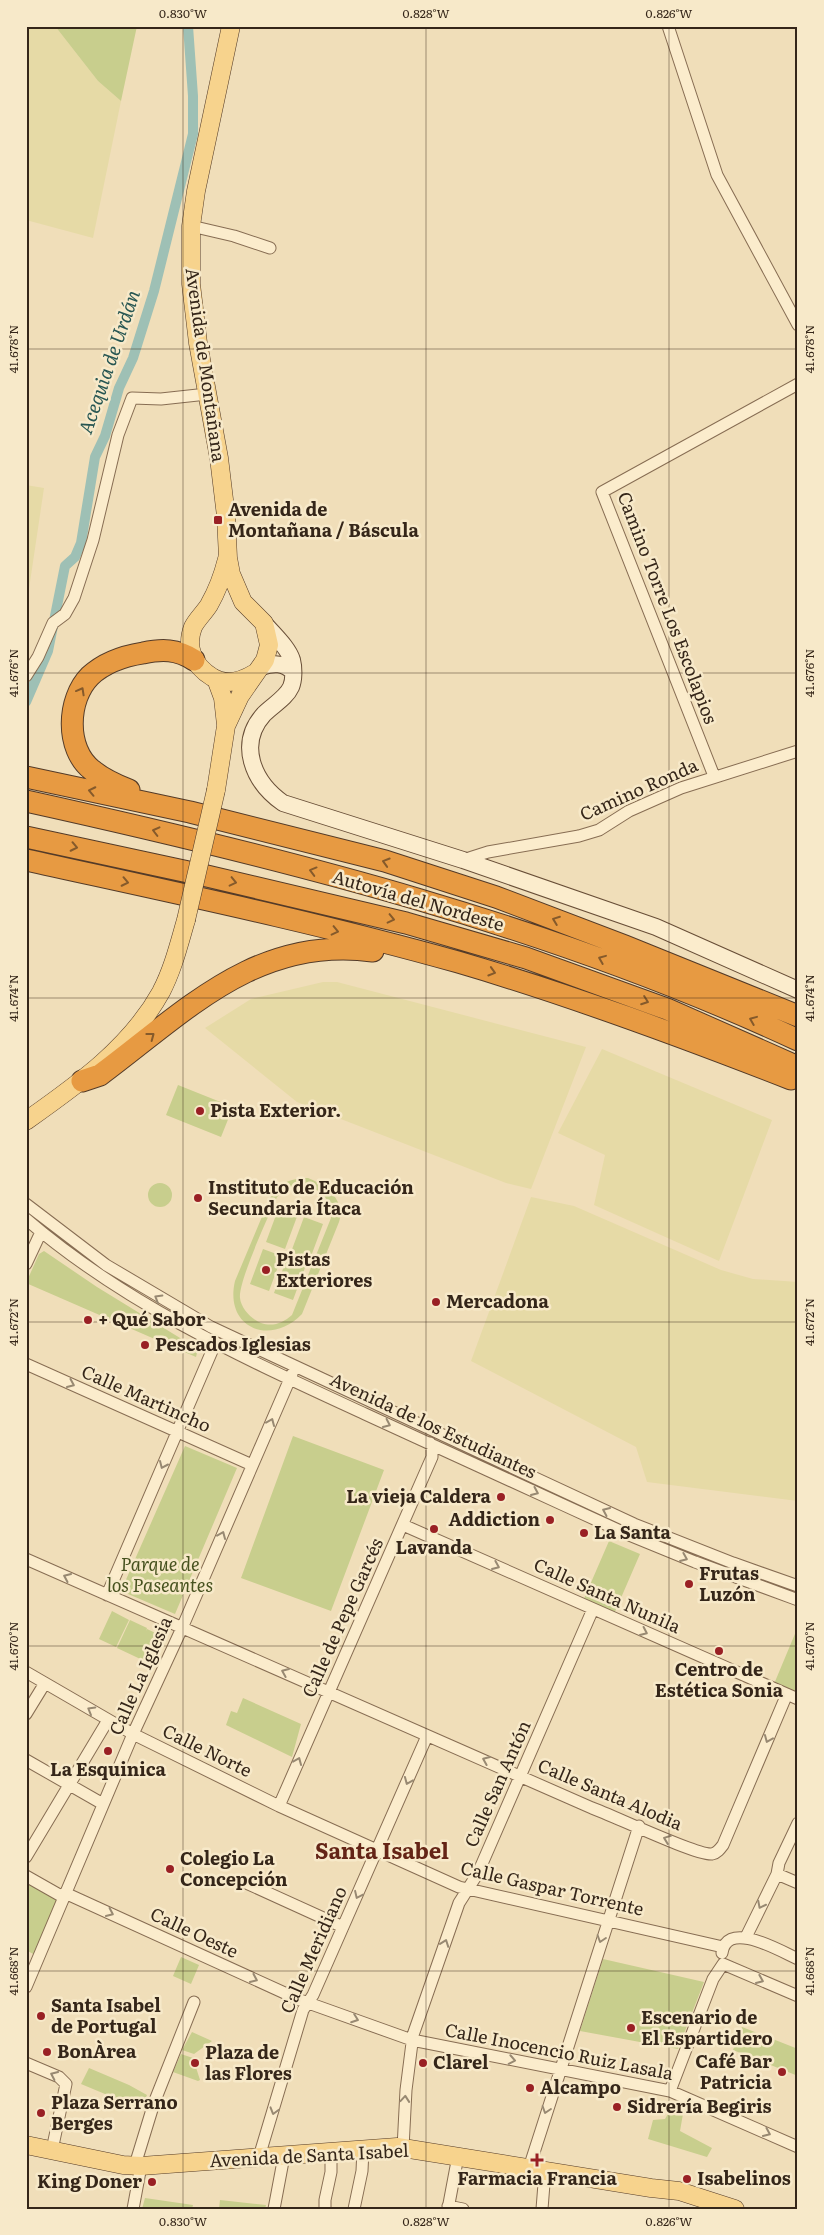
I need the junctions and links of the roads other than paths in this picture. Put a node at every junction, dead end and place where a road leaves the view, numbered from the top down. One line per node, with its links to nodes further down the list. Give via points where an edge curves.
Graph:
1 (231, 26): 3 (main road, Avenida de Montañana)
2 (668, 26): 5 (street, via 717,174)
3 (191, 226): 4 (street); 7 (main road, Avenida de Montañana, via 191,284)
4 (270, 248)
5 (798, 325)
6 (798, 384): 19 (street, Camino Torre Los Escolapios, via 602,492)
7 (207, 394): 8 (main road, Avenida de Montañana, via 223,491); 15 (street, via 161,399 132,398 118,435 93,540 74,598 65,614 53,623)
8 (228, 558): 9 (main road, via 235,586); 10 (main road, via 218,587)
9 (248, 608): 10 (main road, via 231,603); 11 (main road)
10 (204, 612): 12 (main road, via 190,638)
11 (264, 623): 13 (main road, via 269,645); 14 (main road, via 290,655)
12 (194, 660): 16 (main road); 22 (highway, one-way to 12, via 176,803 116,785 91,770 78,751 72,726 73,711 82,688 103,667 131,655 166,650 177,651)
13 (258, 670): 14 (main road, via 280,664); 16 (main road, via 238,681); 17 (main road, via 240,696)
14 (293, 672): 25 (main road, via 288,692 264,715 251,740 252,765 265,788 291,806)
15 (26, 676)
16 (216, 680): 17 (main road, via 223,698)
17 (226, 726): 34 (main road, bridge, via 216,790 186,920 170,971 150,1010 125,1040)
18 (798, 751): 19 (street, Camino Ronda)
19 (714, 776): 25 (street, Camino Ronda, via 630,811 599,830)
20 (26, 777): 22 (highway, one-way to 20)
21 (26, 801): 31 (highway, Autovía del Nordeste, one-way to 21, via 585,952 487,920 275,860)
22 (190, 812): 27 (highway, one-way to 22, via 496,897 385,861)
23 (26, 837): 33 (highway, Autovía del Nordeste, one-way to 33, via 406,923 526,958 667,1009)
24 (26, 860): 26 (highway, one-way to 26, via 194,897)
25 (462, 860): 28 (main road, via 656,928)
26 (458, 962): 32 (highway, one-way to 32, via 593,1004); 34 (highway, one-way to 26, via 100,1075 225,982 277,958 311,950 349,948 429,962)
27 (702, 977): 29 (highway); 30 (highway)
28 (798, 990)
29 (798, 1016)
30 (798, 1022)
31 (798, 1040)
32 (714, 1049): 35 (highway); 36 (highway)
33 (798, 1067)
34 (82, 1081): 37 (main road)
35 (798, 1082)
36 (798, 1089)
37 (26, 1121)
38 (26, 1204): 41 (street, Avenida de los Estudiantes)
39 (26, 1219): 40 (street, Avenida de los Estudiantes)
40 (41, 1232): 42 (street, Avenida de los Estudiantes); 43 (street)
41 (86, 1251): 42 (street); 46 (street, Avenida de los Estudiantes, one-way to 41, via 183,1312)
42 (69, 1253): 44 (street, Avenida de los Estudiantes, via 152,1308)
43 (26, 1264)
44 (215, 1344): 47 (street, Avenida de los Estudiantes); 48 (street)
45 (26, 1364): 48 (street, Calle Martincho, one-way to 48)
46 (295, 1367): 47 (street, Calle La Iglesia); 53 (street, Avenida de los Estudiantes, one-way to 46, via 634,1524)
47 (289, 1380): 49 (street, Avenida de los Estudiantes, one-way to 49); 50 (street, Calle La Iglesia, one-way to 47)
48 (178, 1432): 50 (street, Calle Martincho); 54 (street, one-way to 54)
49 (430, 1443): 51 (street, Calle de Pepe Garcés, via 432,1457); 55 (street, Avenida de los Estudiantes, one-way to 55, via 630,1535)
50 (252, 1465): 57 (street, Calle La Iglesia, one-way to 50)
51 (403, 1525): 56 (street, Calle Santa Nunila, one-way to 56); 60 (street, Calle de Pepe Garcés)
52 (26, 1559): 54 (street, Calle Santa Alodia, one-way to 52)
53 (798, 1586)
54 (107, 1595): 57 (street, Calle Santa Alodia)
55 (798, 1600)
56 (593, 1609): 61 (street, Calle Santa Nunila, one-way to 61); 67 (street, Calle San Antón)
57 (182, 1628): 60 (street, Calle Santa Alodia, one-way to 57); 64 (street, Calle La Iglesia)
58 (26, 1672): 59 (street, Calle Norte)
59 (45, 1683): 62 (street); 63 (street, Calle Norte, one-way to 59)
60 (330, 1691): 65 (street, Calle Santa Alodia); 70 (street, Calle de Pepe Garcés, one-way to 60)
61 (792, 1696): 72 (street, Calle Santa Alodia, one-way to 72, via 719,1851 713,1854 700,1852)
62 (26, 1714)
63 (108, 1720): 64 (street, Calle Norte); 68 (street)
64 (133, 1734): 69 (street, Calle La Iglesia); 70 (street, Calle Norte)
65 (428, 1736): 67 (street, Calle Santa Alodia, one-way to 65); 73 (street, Calle Meridiano, one-way to 73)
66 (26, 1760): 68 (street)
67 (522, 1775): 72 (street, Calle Santa Alodia); 79 (street, Calle San Antón)
68 (70, 1784): 69 (street); 74 (street)
69 (103, 1804): 80 (street, Calle La Iglesia)
70 (279, 1806): 73 (street, Calle Norte)
71 (798, 1823): 75 (street)
72 (639, 1826): 81 (street)
73 (378, 1851): 79 (street, Calle Gaspar Torrente); 82 (street, Calle Meridiano, one-way to 82)
74 (26, 1857)
75 (777, 1874): 78 (street); 83 (street, one-way to 83)
76 (26, 1876): 80 (street, Calle Oeste)
77 (244, 1882): 82 (street)
78 (798, 1883)
79 (468, 1890): 81 (street, Calle Gaspar Torrente); 92 (street, Calle San Antón, one-way to 79, via 459,1903)
80 (64, 1895): 87 (street, Calle La Iglesia); 91 (street, Calle Oeste, one-way to 91)
81 (607, 1921): 84 (street, Calle Gaspar Torrente); 94 (street, one-way to 94)
82 (343, 1927): 91 (street, Calle Meridiano)
83 (746, 1937): 84 (street, via 729,1939); 85 (street)
84 (723, 1947): 86 (street)
85 (798, 1959)
86 (722, 1964): 89 (street, one-way to 89); 95 (street, via 713,1979)
87 (30, 1966): 88 (street, Calle La Iglesia)
88 (26, 1987)
89 (798, 1996)
90 (194, 2002): 105 (street, via 154,2103)
91 (309, 2003): 92 (street, Calle Inocencio Ruiz Lasala, one-way to 92); 104 (street, Calle Meridiano, one-way to 104, via 303,2010)
92 (412, 2040): 94 (street, Calle Inocencio Ruiz Lasala, one-way to 94); 98 (street, Calle San Antón, one-way to 92)
93 (26, 2063): 100 (street, one-way to 93, via 66,2084 59,2077)
94 (560, 2069): 95 (street, Calle Inocencio Ruiz Lasala); 106 (street, one-way to 106)
95 (670, 2091): 97 (street, Calle Inocencio Ruiz Lasala, one-way to 97)
96 (26, 2145): 100 (main road, Avenida de Santa Isabel)
97 (798, 2147)
98 (403, 2148): 99 (main road, Avenida de Santa Isabel); 103 (main road, Avenida de Santa Isabel)
99 (363, 2149): 101 (main road, Avenida de Santa Isabel); 112 (street)
100 (52, 2150): 105 (main road, Avenida de Santa Isabel)
101 (331, 2152): 102 (main road, Avenida de Santa Isabel); 111 (street)
102 (284, 2156): 104 (main road, Avenida de Santa Isabel); 110 (street)
103 (458, 2156): 106 (main road, Avenida de Santa Isabel); 108 (street)
104 (259, 2157): 105 (main road, Avenida de Santa Isabel)
105 (138, 2166): 109 (street)
106 (537, 2169): 107 (main road, Avenida de Santa Isabel); 114 (street)
107 (651, 2188): 115 (main road, Avenida de Santa Isabel); 116 (main road, Avenida de Santa Isabel, via 679,2191)
108 (448, 2207): 113 (street)
109 (133, 2209)
110 (274, 2209)
111 (326, 2209)
112 (354, 2209)
113 (463, 2209)
114 (542, 2209)
115 (712, 2209)
116 (735, 2209)

